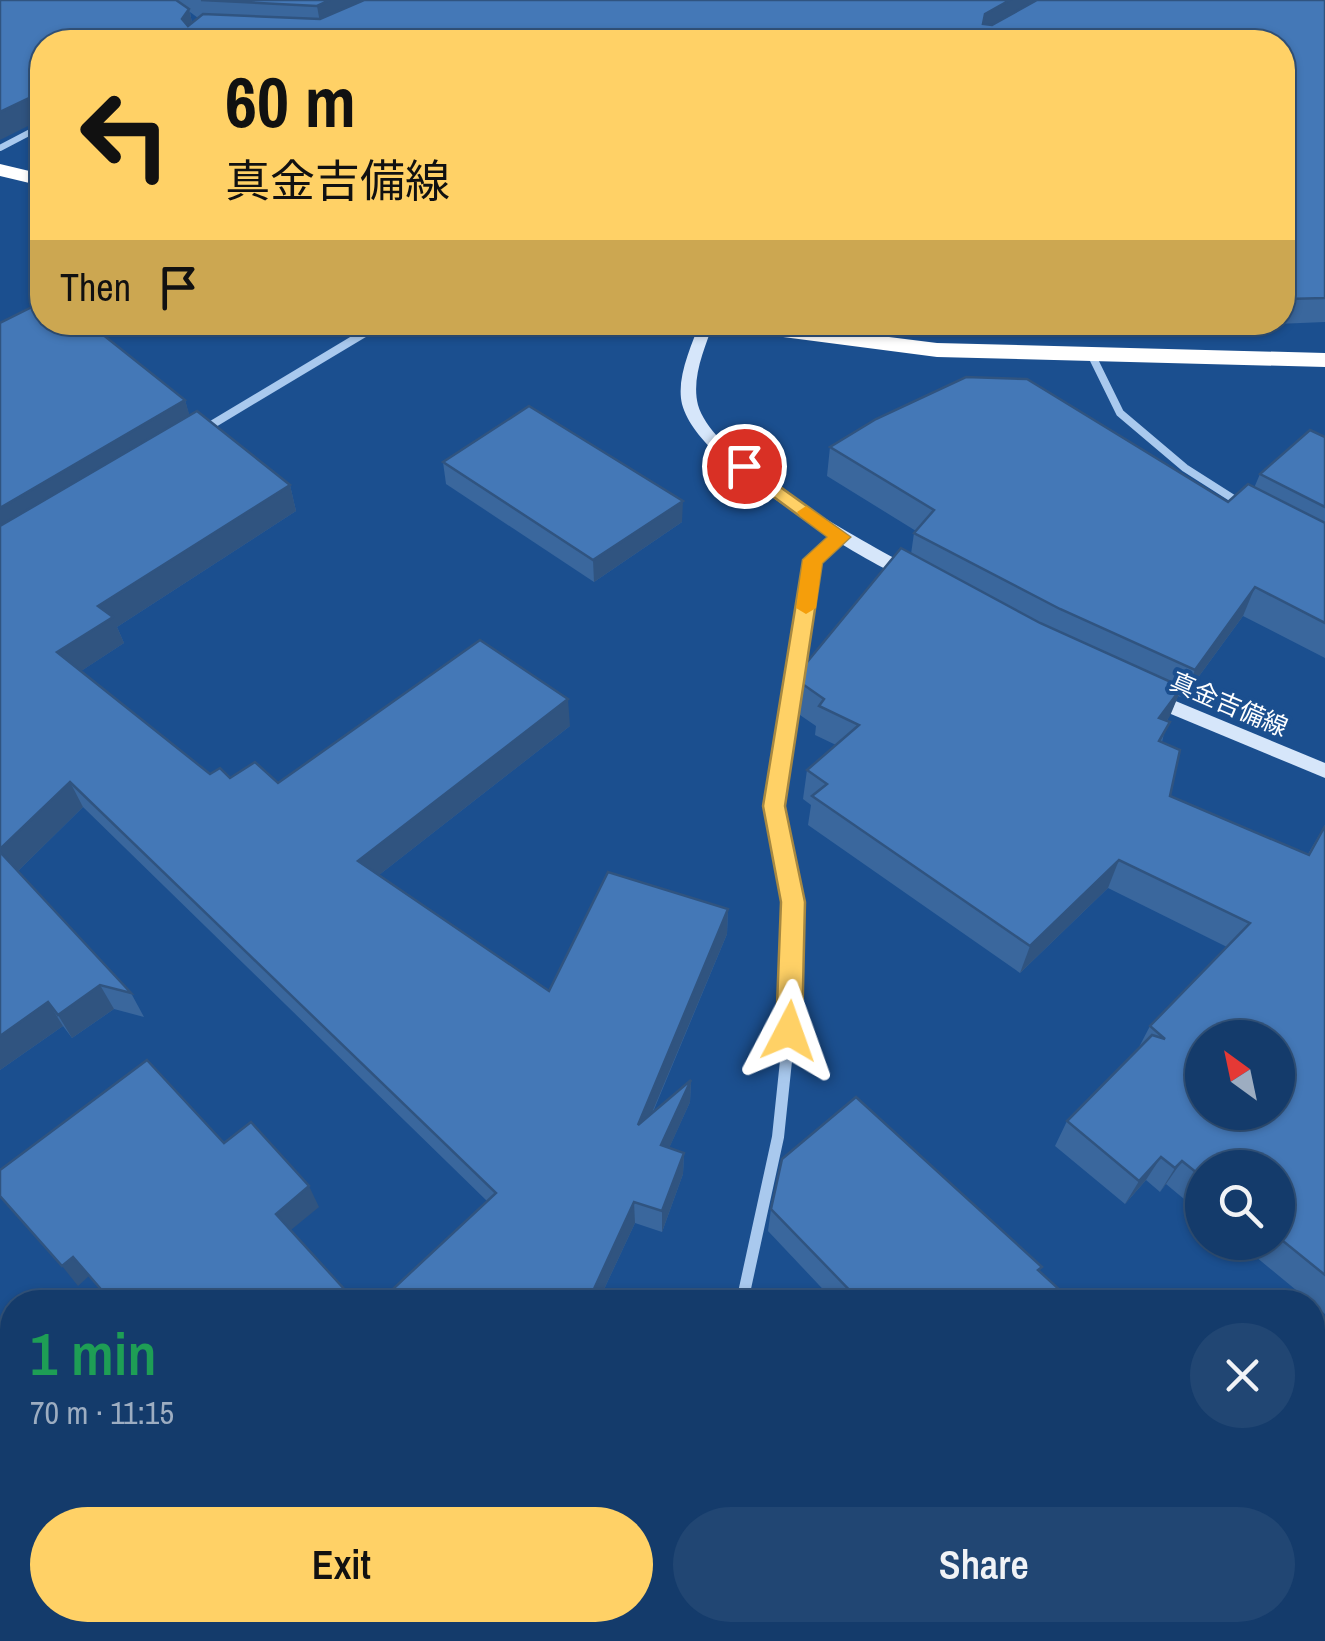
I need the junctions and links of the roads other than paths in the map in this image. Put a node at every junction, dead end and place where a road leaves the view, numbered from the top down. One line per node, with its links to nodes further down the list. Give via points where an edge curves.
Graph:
1 (30, 132): 2 (street)
2 (0, 148)
3 (0, 170): 4 (highway)
4 (30, 177)
5 (361, 335): 10 (street)
6 (704, 335): 12 (main road, via 689,369 690,408 712,443)
7 (815, 335): 8 (highway, via 937,350)
8 (1092, 356): 9 (highway); 11 (street, via 1120,413 1185,468)
9 (1325, 360)
10 (186, 440)
11 (1252, 510)
12 (840, 537): 13 (main road); 16 (street, via 812,560 774,806 793,902 793,995 778,1137)
13 (927, 584)
14 (1134, 691): 15 (main road, 真金吉備線)
15 (1325, 771)
16 (745, 1290)

